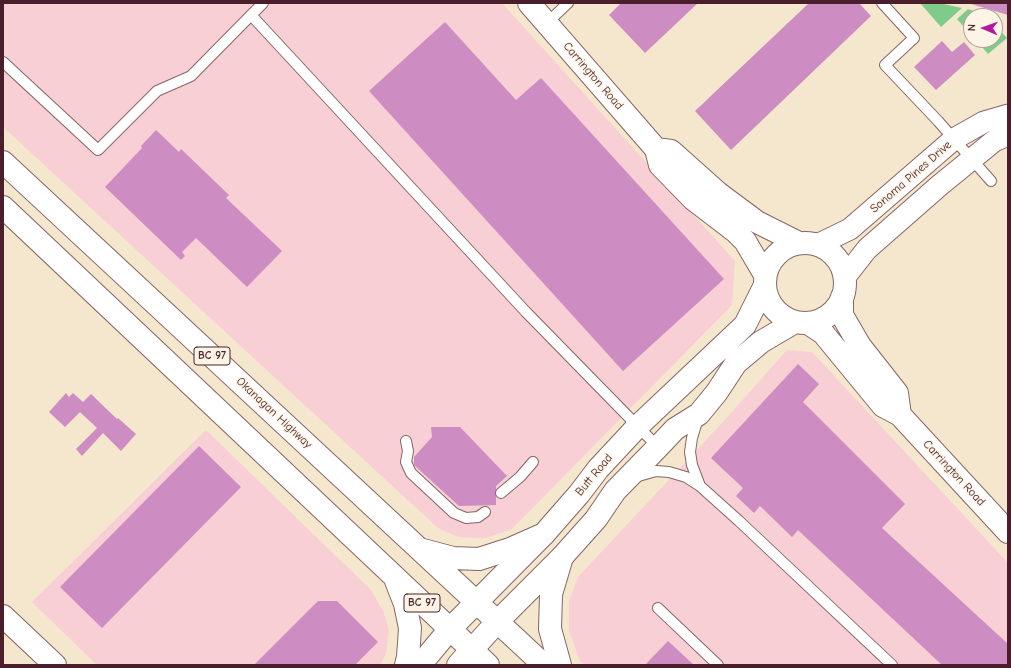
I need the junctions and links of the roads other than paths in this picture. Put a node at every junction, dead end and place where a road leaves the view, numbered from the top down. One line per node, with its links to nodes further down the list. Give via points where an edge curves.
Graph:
1 (263, 3): 5 (lane)
2 (529, 3): 6 (main road, Carrington Road)
3 (568, 3): 6 (lane)
4 (882, 3): 10 (lane, via 914,38 885,65)
5 (252, 15): 7 (lane, via 191,76 157,91 98,150); 22 (lane, via 526,312)
6 (547, 23): 11 (main road, Carrington Road)
7 (3, 62)
8 (1008, 115): 10 (street, Sonoma Pines Drive, via 984,122)
9 (1008, 135): 12 (street, Sonoma Pines Drive, via 994,141)
10 (954, 139): 12 (lane); 16 (street, Sonoma Pines Drive, via 850,229)
11 (656, 149): 16 (main road, via 671,151 718,193 757,222); 17 (main road, Carrington Road, via 660,165 693,199 745,241)
12 (971, 158): 14 (lane); 18 (street, Sonoma Pines Drive, via 867,249)
13 (3, 162): 32 (main road, Okanagan Highway / BC 97)
14 (991, 181)
15 (3, 207): 34 (main road, BC 97)
16 (808, 244): 17 (main road, via 787,247 777,254 770,264); 18 (main road, via 827,250 836,257 842,266)
17 (765, 280): 19 (main road, via 768,298 774,309 784,317); 22 (main road, Butt Road, via 745,325)
18 (844, 287): 19 (main road, via 837,307 829,315 819,321); 21 (main road, via 842,315 860,346 897,392)
19 (802, 323): 20 (main road, via 761,342 736,363); 21 (main road, Carrington Road, via 823,333 883,406)
20 (699, 414): 24 (main road, via 675,429); 27 (lane, via 690,452)
21 (900, 415): 30 (main road, Carrington Road)
22 (638, 426): 24 (lane); 31 (main road, Butt Road, via 598,468)
23 (406, 441): 29 (lane, via 406,462 411,472 454,513 466,518 478,517)
24 (658, 447): 26 (main road)
25 (533, 462): 28 (lane)
26 (627, 480): 27 (lane, via 656,471 669,472 686,477); 33 (main road, via 615,491 596,519)
27 (700, 486): 48 (lane)
28 (501, 493)
29 (485, 512)
30 (1008, 532)
31 (544, 534): 32 (main road, via 479,559 453,558); 35 (main road, Butt Road)
32 (420, 549): 35 (main road, Okanagan Highway / BC 97)
33 (562, 557): 38 (main road); 46 (main road, via 551,594 550,629)
34 (394, 576): 39 (main road, BC 97); 42 (main road, via 405,604 410,628)
35 (476, 601): 38 (main road, Okanagan Highway / BC 97); 39 (main road, Butt Road)
36 (658, 608): 47 (lane)
37 (3, 616): 41 (main road)
38 (498, 621): 40 (main road); 45 (main road, Okanagan Highway / BC 97)
39 (450, 629): 40 (main road, BC 97); 43 (main road, Butt Road)
40 (465, 657): 44 (main road, BC 97)
41 (55, 665)
42 (406, 665)
43 (420, 665)
44 (488, 665)
45 (544, 665)
46 (560, 665)
47 (718, 665)
48 (892, 665)

